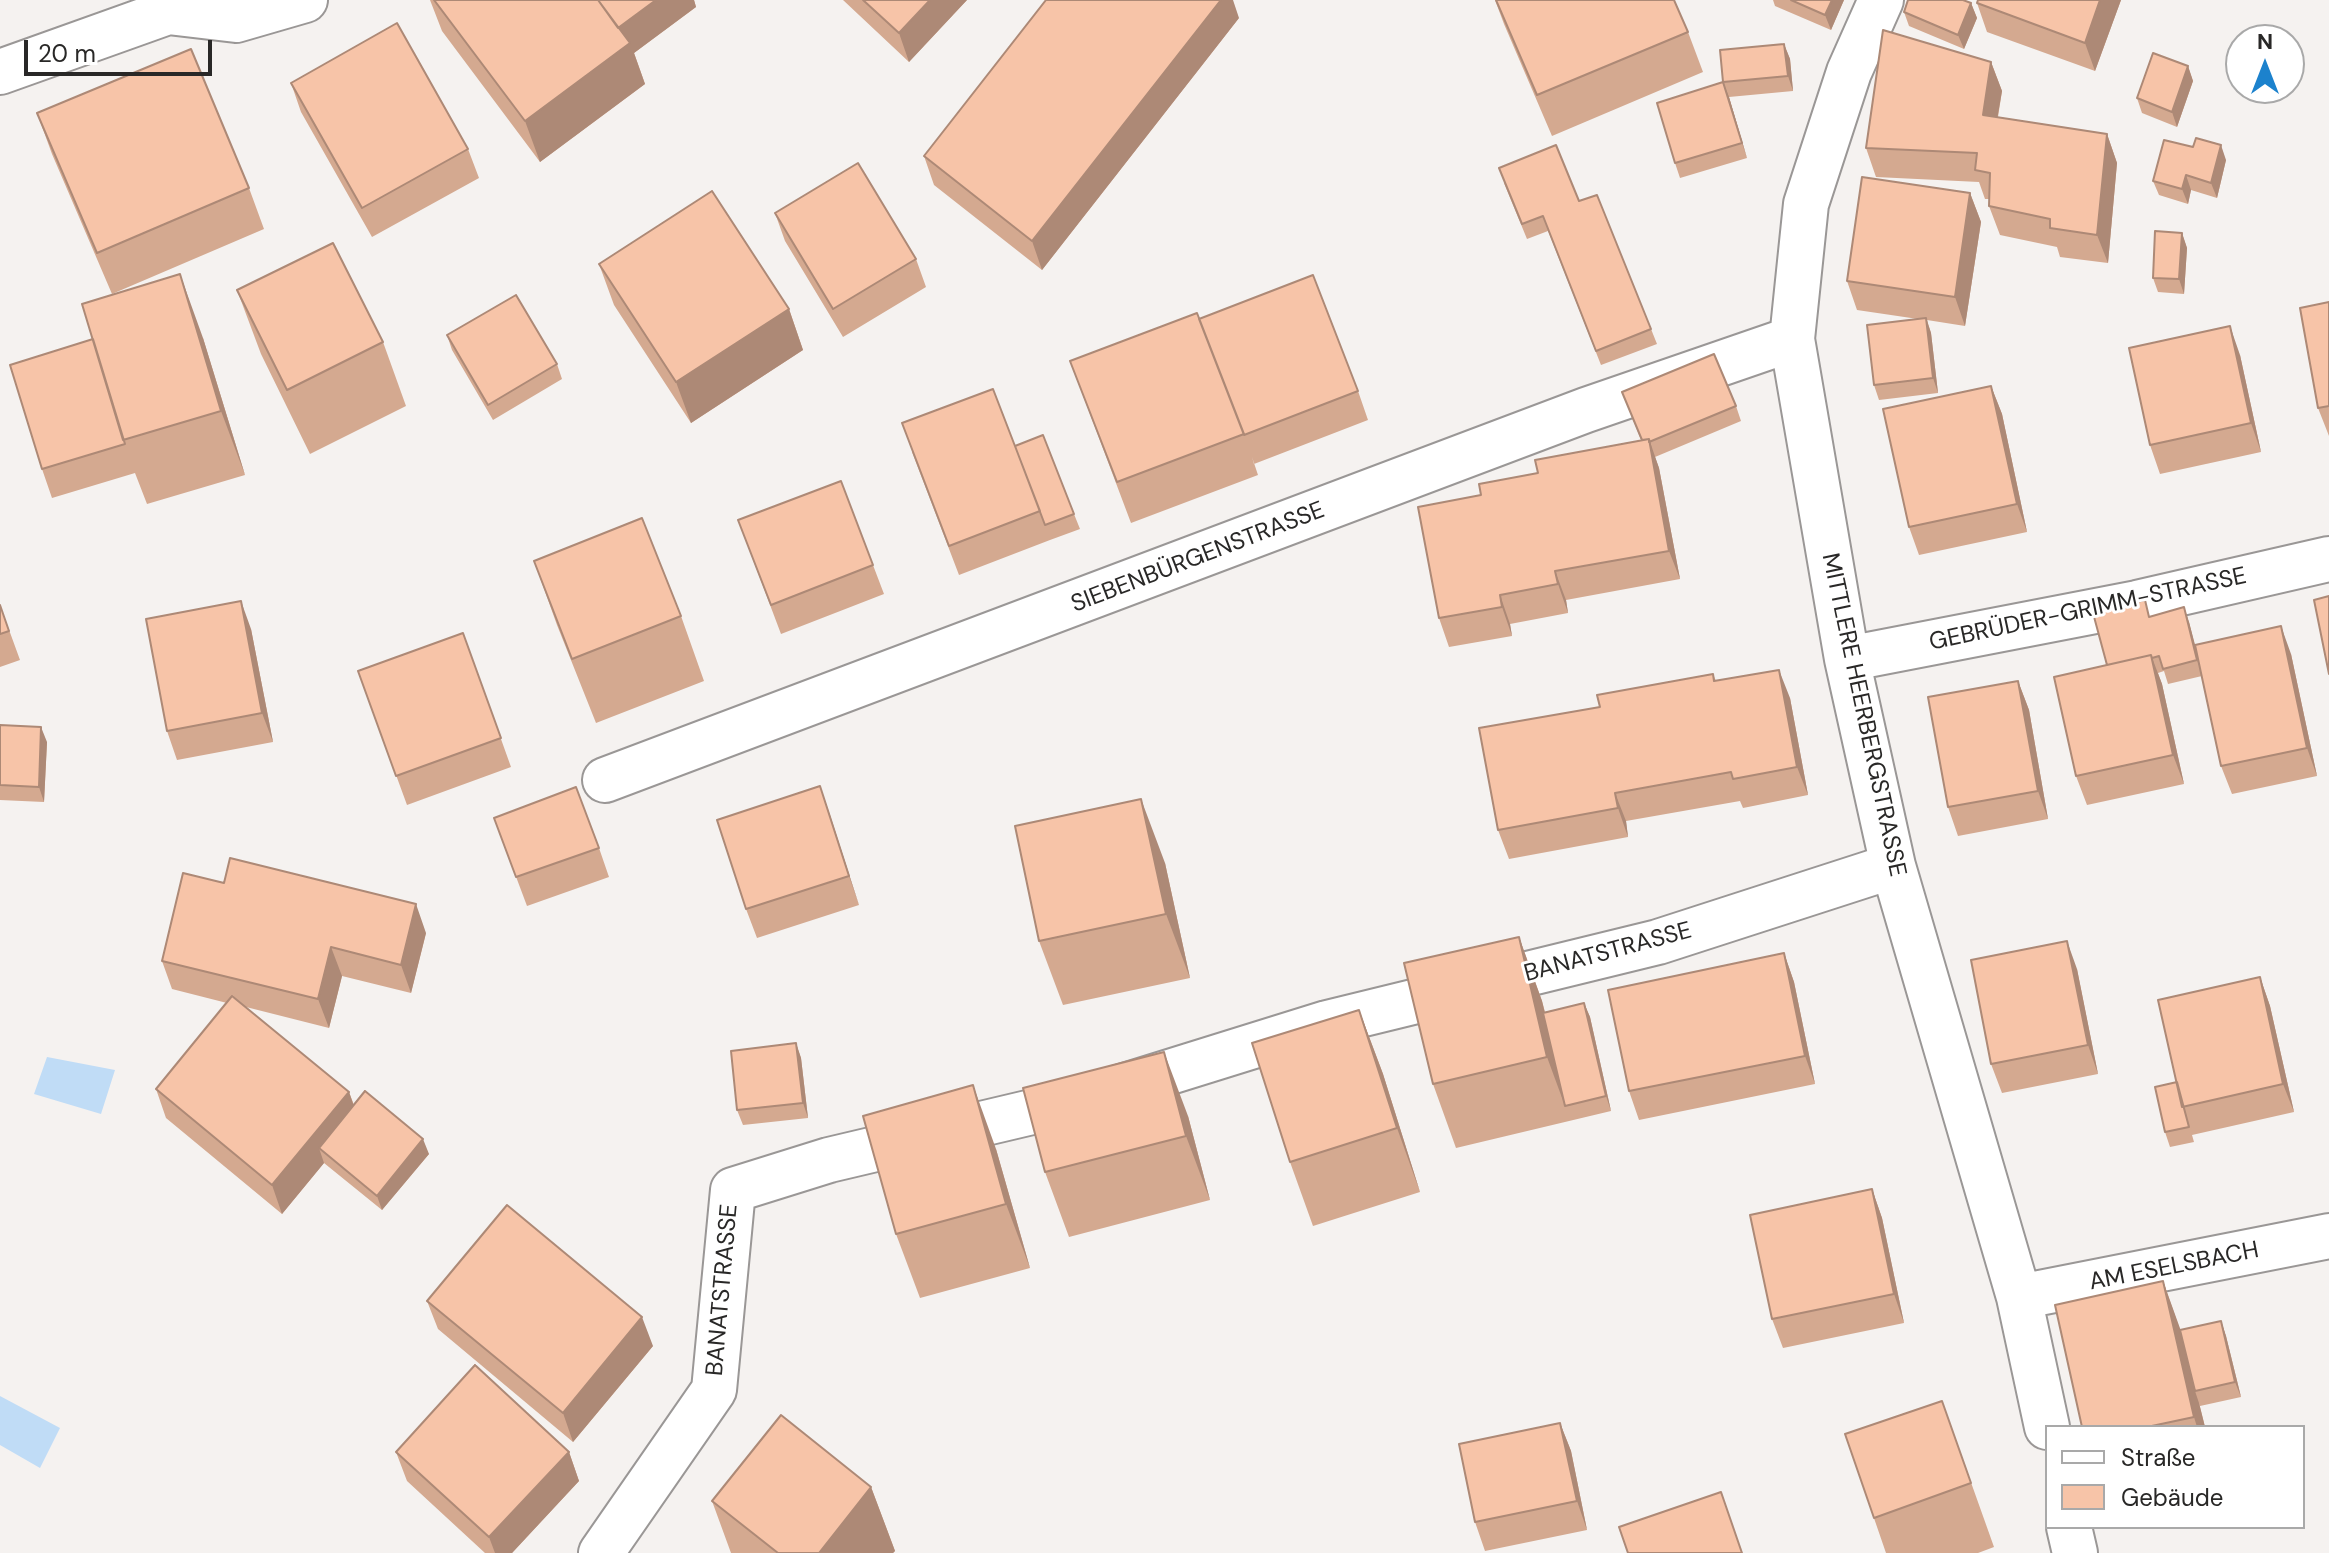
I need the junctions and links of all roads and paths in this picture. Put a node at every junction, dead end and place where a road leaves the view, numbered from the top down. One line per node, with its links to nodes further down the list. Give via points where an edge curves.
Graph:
1 (305, 0): 3 (street, via 236,20)
2 (1881, 0): 5 (street, MITTLERE HEERBERGSTRASSE, via 1849,72 1806,204)
3 (173, 6): 4 (street)
4 (0, 72)
5 (1792, 339): 7 (street, MITTLERE HEERBERGSTRASSE); 8 (street, SIEBENBÜRGENSTRASSE, via 1586,410)
6 (2329, 559): 7 (street, GEBRÜDER-GRIMM-STRASSE, via 2137,603)
7 (1847, 659): 9 (street, MITTLERE HEERBERGSTRASSE)
8 (605, 780)
9 (1893, 866): 11 (street, MITTLERE HEERBERGSTRASSE); 14 (street, BANATSTRASSE, via 1658,942 1327,1023 1070,1103 829,1160 733,1190 714,1390)
10 (2329, 1236): 11 (street, AM ESELSBACH)
11 (2019, 1297): 12 (street, MITTLERE HEERBERGSTRASSE)
12 (2047, 1425)
13 (2069, 1529): 15 (street)
14 (601, 1553)
15 (2075, 1553)

